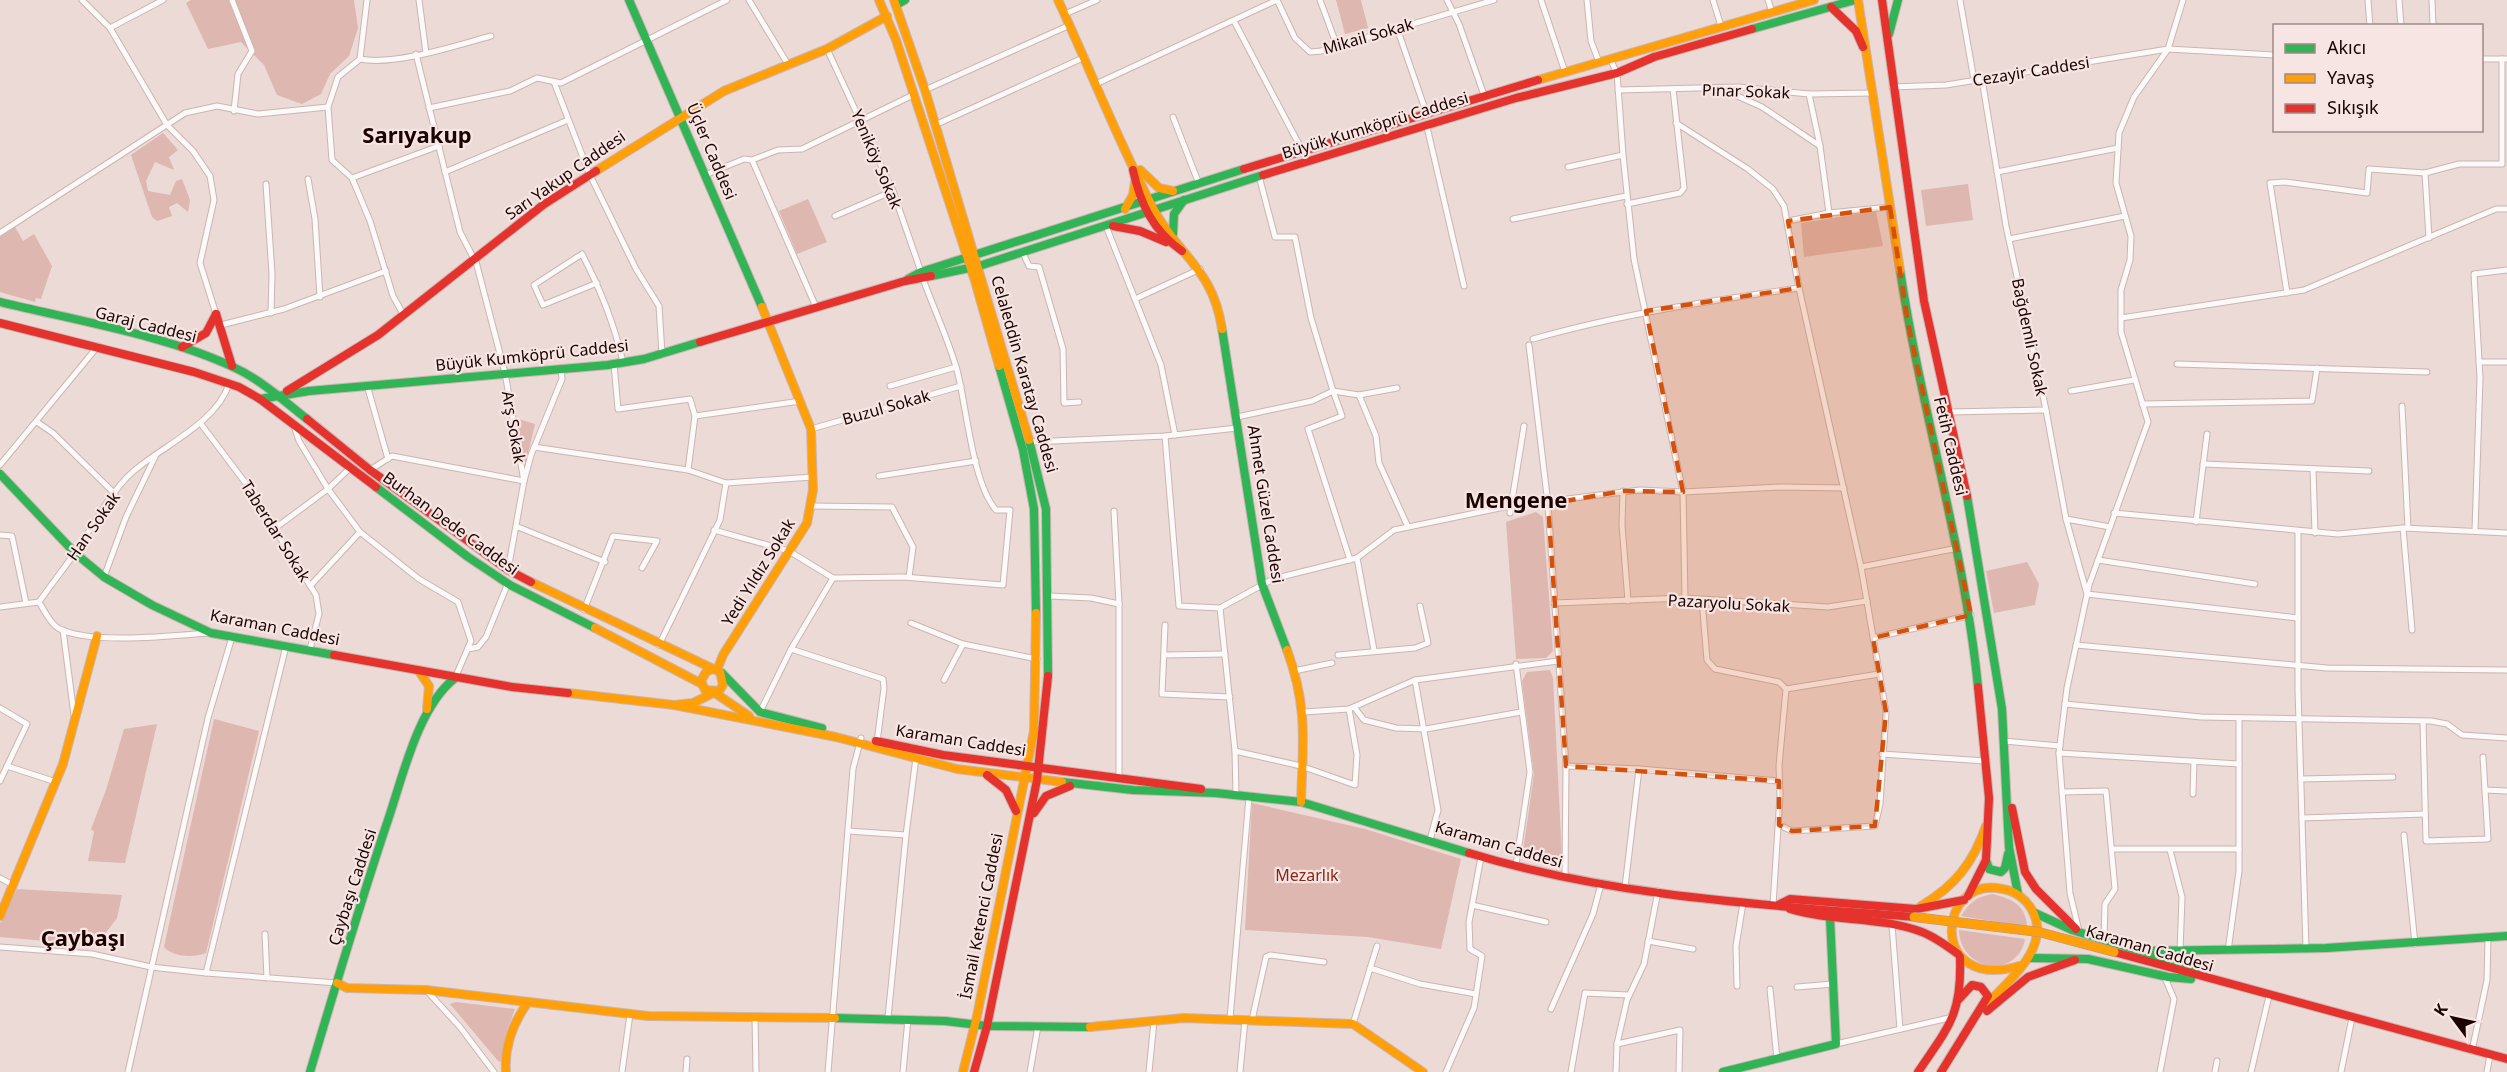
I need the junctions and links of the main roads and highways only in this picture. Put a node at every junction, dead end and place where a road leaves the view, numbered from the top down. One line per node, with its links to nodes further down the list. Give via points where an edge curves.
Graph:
1 (629, 0): 13 (main road, Üçler Caddesi)
2 (879, 0): 10 (main road, Celaleddin Karatay Caddesi)
3 (1058, 0): 14 (main road)
4 (1814, 0): 16 (main road, Büyük Kumköprü Caddesi, via 1426,112)
5 (1856, 0): 9 (main road, Büyük Kumköprü Caddesi); 12 (main road, Fetih Caddesi)
6 (1882, 0): 11 (main road, Fetih Caddesi)
7 (1898, 0): 11 (main road)
8 (898, 2): 22 (main road, Celaleddin Karatay Caddesi)
9 (1831, 8): 12 (main road, via 1856,31); 17 (main road, Büyük Kumköprü Caddesi, via 1654,57 1617,73 1516,98)
10 (887, 16): 13 (main road, Sarı Yakup Caddesi, via 827,49 724,91); 22 (main road, Celaleddin Karatay Caddesi)
11 (1887, 43): 49 (main road, Fetih Caddesi, via 1924,300 1979,559 2002,709)
12 (1863, 47): 53 (main road, Fetih Caddesi, via 1874,93 1908,323 1971,615)
13 (681, 116): 27 (main road, Üçler Caddesi); 31 (main road, Sarı Yakup Caddesi, via 589,173 336,363)
14 (1131, 158): 15 (main road); 16 (main road, via 1148,180); 18 (main road)
15 (1135, 182): 18 (main road); 19 (main road, via 1130,203)
16 (1175, 192): 18 (main road, Büyük Kumköprü Caddesi)
17 (1190, 197): 18 (main road, Büyük Kumköprü Caddesi); 21 (main road, via 1181,202 1174,214)
18 (1149, 206): 19 (main road, Büyük Kumköprü Caddesi); 20 (main road, Büyük Kumköprü Caddesi); 21 (main road)
19 (1123, 210): 22 (main road, Büyük Kumköprü Caddesi)
20 (1108, 226): 21 (main road, Ahmet Güzel Caddesi); 23 (main road, Büyük Kumköprü Caddesi)
21 (1171, 239): 51 (main road, Ahmet Güzel Caddesi, via 1200,269 1221,315 1262,584 1294,671 1304,712)
22 (971, 257): 23 (main road, Celaleddin Karatay Caddesi); 24 (main road, Celaleddin Karatay Caddesi); 25 (main road, Büyük Kumköprü Caddesi)
23 (979, 266): 24 (main road, Büyük Kumköprü Caddesi); 44 (main road, Celaleddin Karatay Caddesi, via 1047,509 1048,692)
24 (969, 269): 25 (main road, Büyük Kumköprü Caddesi); 44 (main road, Celaleddin Karatay Caddesi, via 1023,450 1034,509 1037,659)
25 (922, 276): 27 (main road, Büyük Kumköprü Caddesi)
26 (0, 302): 29 (main road, Garaj Caddesi)
27 (767, 318): 31 (main road, Büyük Kumköprü Caddesi, via 662,354 619,363); 36 (main road, Yedi Yıldız Sokak, via 811,429 810,506 807,523)
28 (0, 323): 32 (main road, Garaj Caddesi, via 98,346 229,384)
29 (182, 347): 30 (main road, Garaj Caddesi); 30 (main road, via 206,333 216,314)
30 (231, 366): 31 (main road, Garaj Caddesi)
31 (279, 395): 32 (main road, Büyük Kumköprü Caddesi); 36 (main road, Burhan Dede Caddesi, via 370,470 508,570 584,610)
32 (260, 399): 38 (main road, Burhan Dede Caddesi, via 508,583)
33 (0, 474): 35 (main road, Karaman Caddesi, via 75,553 104,577 211,633)
34 (97, 636): 62 (main road, via 56,782)
35 (418, 670): 37 (main road, Karaman Caddesi); 41 (main road, via 429,686)
36 (717, 670): 38 (main road, via 704,674); 39 (main road, via 724,682); 42 (main road, via 735,684)
37 (455, 678): 40 (main road, Karaman Caddesi); 41 (main road, via 442,688)
38 (702, 684): 39 (main road)
39 (714, 693): 40 (main road, via 693,703); 42 (main road, Karaman Caddesi)
40 (674, 705): 42 (main road, Karaman Caddesi)
41 (427, 713): 72 (main road, Çaybaşı Caddesi, via 366,885)
42 (759, 716): 43 (main road, Karaman Caddesi)
43 (877, 744): 44 (main road, Karaman Caddesi); 45 (main road, Karaman Caddesi, via 916,758)
44 (1033, 767): 46 (main road, İsmail Ketenci Caddesi); 47 (main road, İsmail Ketenci Caddesi); 50 (main road, Karaman Caddesi)
45 (984, 773): 46 (main road, Karaman Caddesi); 52 (main road, via 1013,795)
46 (1025, 779): 47 (main road, Karaman Caddesi); 52 (main road, İsmail Ketenci Caddesi)
47 (1037, 780): 48 (main road, Karaman Caddesi); 54 (main road, İsmail Ketenci Caddesi)
48 (1078, 784): 50 (main road, Karaman Caddesi); 54 (main road, via 1046,796)
49 (2006, 792): 55 (main road, Fetih Caddesi); 64 (main road, via 2025,872 2036,890)
50 (1216, 793): 51 (main road, Karaman Caddesi)
51 (1301, 802): 59 (main road, Karaman Caddesi, via 1565,878)
52 (1017, 814): 77 (main road, İsmail Ketenci Caddesi)
53 (1989, 817): 56 (main road, Fetih Caddesi); 60 (main road, via 1977,854 1964,874)
54 (1029, 824): 78 (main road, İsmail Ketenci Caddesi)
55 (2009, 847): 56 (main road, via 2001,872 1989,869); 57 (main road, Fetih Caddesi)
56 (1986, 860): 58 (main road, Fetih Caddesi)
57 (2018, 894): 58 (main road, via 1993,887); 61 (main road)
58 (1966, 898): 60 (main road, Karaman Caddesi); 67 (main road, via 1953,918 1951,932)
59 (1776, 905): 60 (main road, Karaman Caddesi); 63 (main road, Karaman Caddesi, via 1808,916)
60 (1915, 913): 71 (main road, Karaman Caddesi, bridge, via 2039,932)
61 (2035, 913): 64 (main road); 69 (main road, via 2038,937)
62 (0, 916)
63 (1830, 918): 67 (main road, Karaman Caddesi, via 1923,933); 85 (main road, via 1836,1044)
64 (2080, 933): 66 (main road)
65 (2507, 936): 66 (main road, via 2306,949)
66 (2138, 951): 71 (main road, via 2184,965)
67 (1959, 956): 70 (main road, via 1982,972 2001,973); 73 (main road)
68 (2081, 957): 69 (main road); 71 (main road, via 2165,978); 76 (main road, via 2028,977)
69 (2028, 958): 70 (main road)
70 (2019, 966): 75 (main road)
71 (2206, 979): 79 (main road, Karaman Caddesi)
72 (337, 982): 74 (main road, via 347,988 426,990); 80 (main road, Çaybaşı Caddesi)
73 (1959, 999): 75 (main road, via 1968,986 1977,985 1988,994); 86 (main road, via 1953,1017)
74 (528, 1002): 77 (main road, via 630,1014 888,1018); 81 (main road, via 511,1031)
75 (1983, 1008): 76 (main road)
76 (1976, 1020): 87 (main road)
77 (975, 1024): 78 (main road); 82 (main road, İsmail Ketenci Caddesi)
78 (987, 1026): 83 (main road, İsmail Ketenci Caddesi); 84 (main road, via 1090,1027 1184,1018 1353,1024)
79 (2507, 1059)
80 (310, 1072)
81 (506, 1072)
82 (963, 1072)
83 (974, 1072)
84 (1423, 1072)
85 (1723, 1072)
86 (1918, 1072)
87 (1941, 1072)

